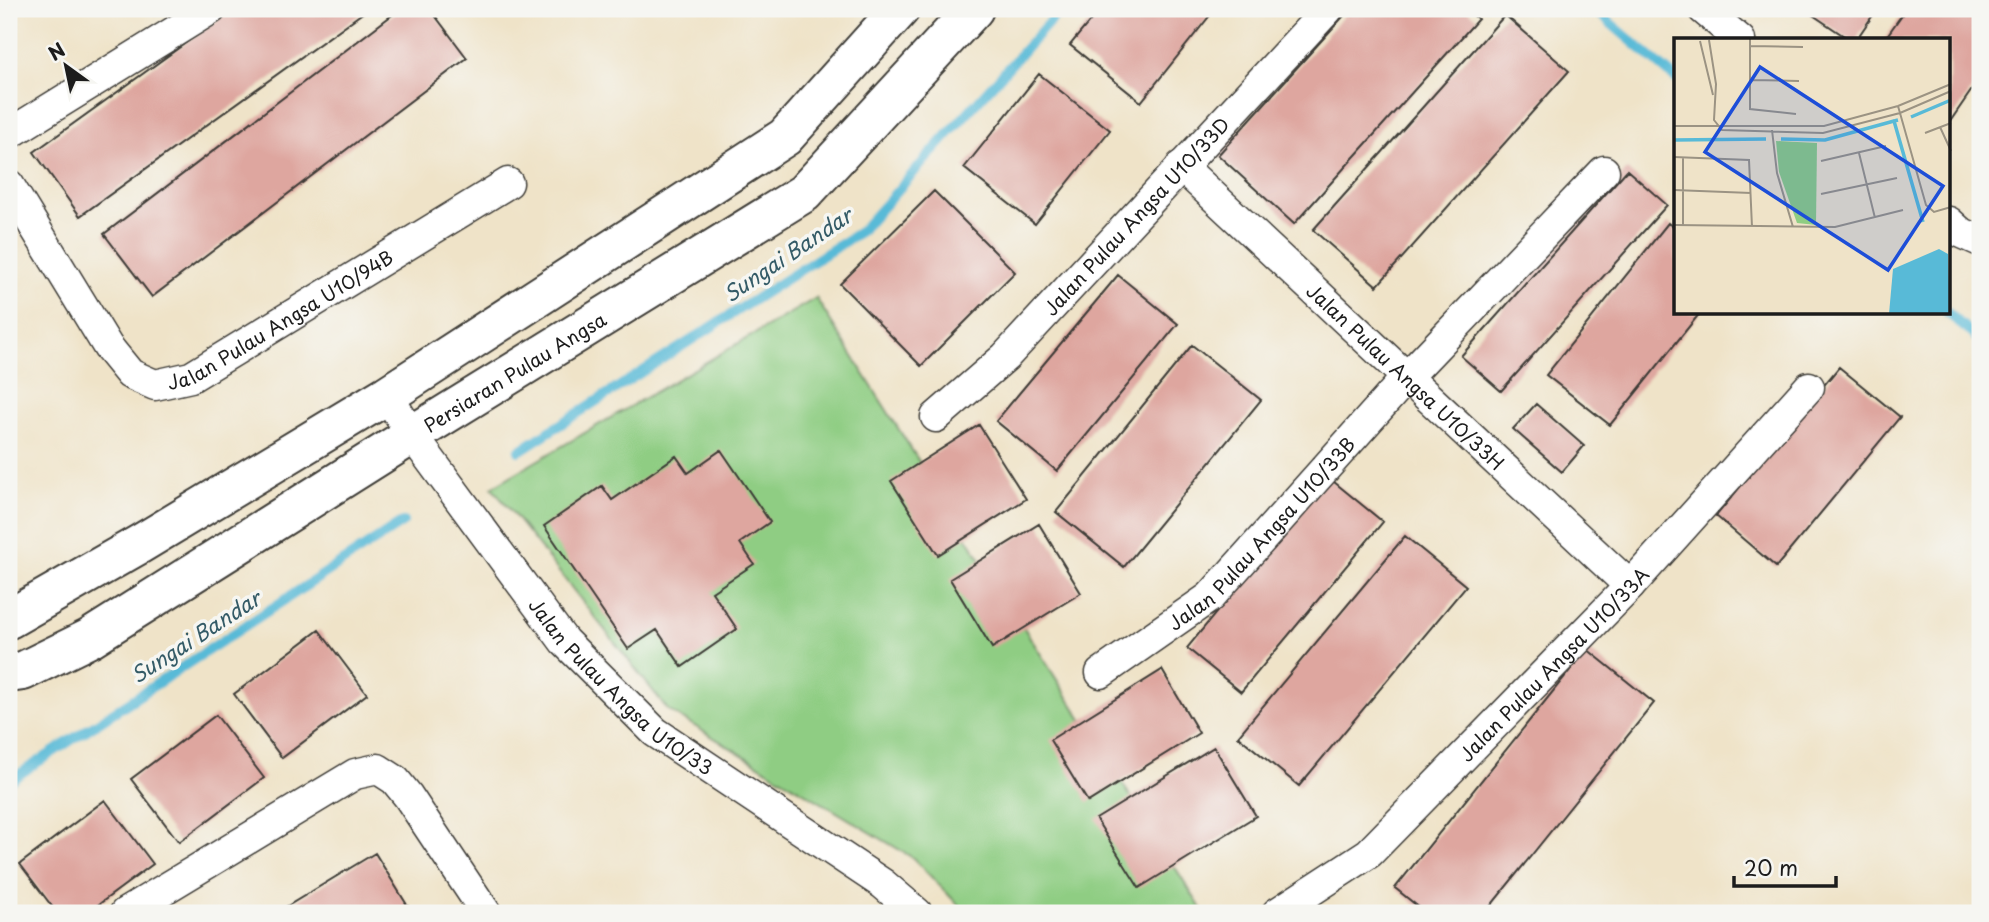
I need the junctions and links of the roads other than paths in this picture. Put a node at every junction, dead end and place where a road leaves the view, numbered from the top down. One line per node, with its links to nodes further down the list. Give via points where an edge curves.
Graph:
1 (211, 9): 7 (street)
2 (900, 9): 14 (street, via 785,137)
3 (974, 9): 16 (street, Persiaran Pulau Angsa, via 804,193)
4 (1328, 9): 8 (street, Jalan Pulau Angsa U10/33D)
5 (1703, 9): 6 (street)
6 (1738, 38)
7 (9, 134)
8 (1181, 166): 12 (street, Jalan Pulau Angsa U10/33H); 15 (street, Jalan Pulau Angsa U10/33D, via 1005,357)
9 (1604, 171): 12 (street, Jalan Pulau Angsa U10/33B)
10 (508, 183): 11 (street, Jalan Pulau Angsa U10/94B, via 191,377 155,385 130,374 108,347)
11 (9, 185)
12 (1407, 377): 17 (street, Jalan Pulau Angsa U10/33H); 20 (street, Jalan Pulau Angsa U10/33B, via 1210,597)
13 (1809, 387): 17 (street, Jalan Pulau Angsa U10/33A)
14 (387, 395): 16 (street, Jalan Pulau Angsa U10/33); 18 (street)
15 (936, 417)
16 (412, 435): 19 (street, Persiaran Pulau Angsa, via 90,638 23,671); 23 (street, Jalan Pulau Angsa U10/33, via 564,641 655,732 883,884)
17 (1630, 586): 24 (street, Jalan Pulau Angsa U10/33A, via 1369,853)
18 (9, 619)
19 (9, 673)
20 (1101, 673)
21 (125, 913): 22 (street, via 355,774 378,769 408,796)
22 (486, 913)
23 (917, 913)
24 (1277, 913)

